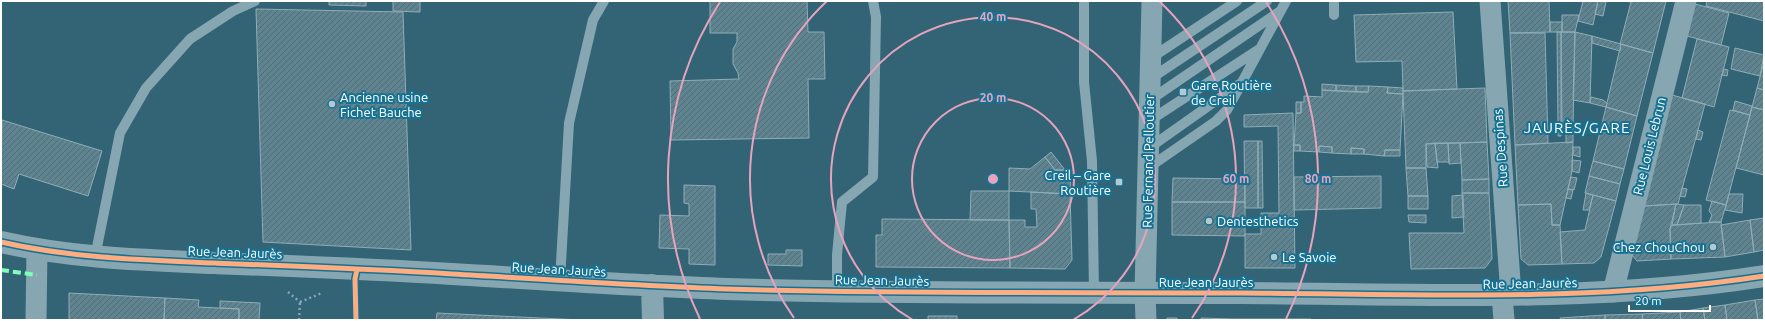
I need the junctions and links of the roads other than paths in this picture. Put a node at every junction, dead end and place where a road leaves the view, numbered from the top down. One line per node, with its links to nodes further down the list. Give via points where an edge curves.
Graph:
1 (255, 1): 23 (lane, via 233,11 190,39 146,88 120,133)
2 (604, 1): 25 (lane, via 593,20 569,123)
3 (873, 1): 27 (lane, via 876,17 873,177 842,202)
4 (1084, 1): 29 (lane, via 1084,82 1092,161)
5 (1152, 1): 15 (street, Rue Fernand Pelloutier)
6 (1237, 1): 15 (lane)
7 (1267, 1): 16 (lane)
8 (1286, 1): 12 (lane)
9 (1334, 1): 13 (lane)
10 (1490, 1): 31 (street, Rue Despinas)
11 (1686, 1): 28 (street, Rue Louis Lebrun)
12 (1281, 10): 14 (lane); 18 (lane)
13 (1334, 15)
14 (1260, 49): 17 (lane); 19 (lane)
15 (1151, 58): 16 (street, Rue Fernand Pelloutier)
16 (1150, 79): 18 (street, Rue Fernand Pelloutier)
17 (1242, 82): 20 (lane); 20 (lane, via 1222,116)
18 (1150, 100): 19 (street, Rue Fernand Pelloutier)
19 (1149, 121): 20 (street, Rue Fernand Pelloutier)
20 (1148, 158): 30 (street, Rue Fernand Pelloutier)
21 (1, 242): 22 (street, Rue Jean Jaurès)
22 (37, 250): 23 (street, Rue Jean Jaurès); 32 (street)
23 (95, 257): 25 (street, Rue Jean Jaurès)
24 (1764, 276): 28 (street, Rue Jean Jaurès, via 1694,286)
25 (560, 280): 26 (street, Rue Jean Jaurès)
26 (652, 286): 27 (street, Rue Jean Jaurès); 33 (street)
27 (837, 290): 29 (street, Rue Jean Jaurès)
28 (1613, 292): 31 (street, Rue Jean Jaurès)
29 (1094, 293): 30 (street, Rue Jean Jaurès)
30 (1145, 293): 31 (street, Rue Jean Jaurès); 34 (street, Rue Fernand Pelloutier)
31 (1507, 295): 35 (street, Rue Despinas)
32 (36, 320)
33 (653, 320)
34 (1146, 320)
35 (1504, 320)

